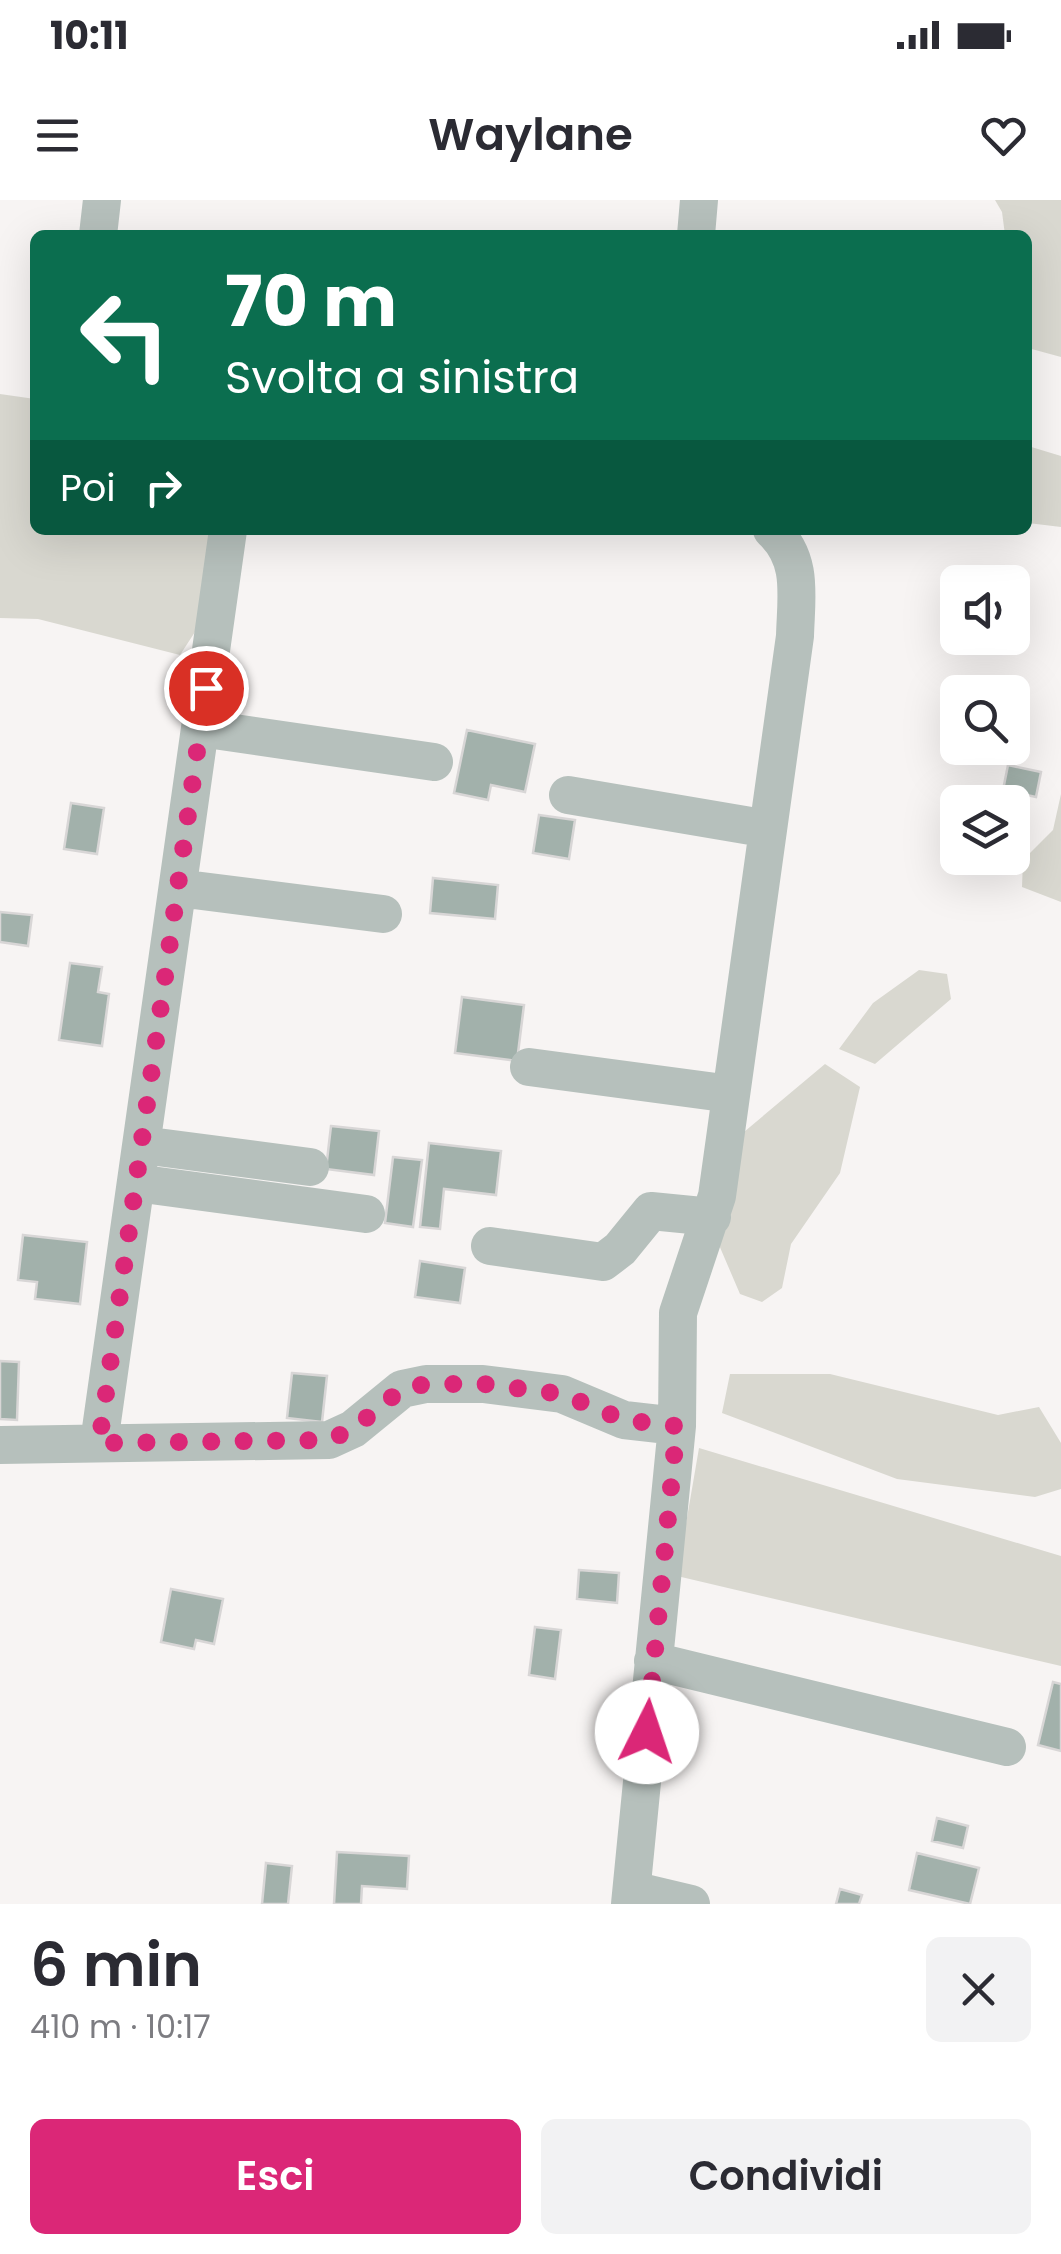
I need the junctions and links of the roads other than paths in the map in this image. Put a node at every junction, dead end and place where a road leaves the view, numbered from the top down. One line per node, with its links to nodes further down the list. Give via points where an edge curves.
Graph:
1 (102, 200): 3 (street)
2 (699, 200): 4 (street)
3 (99, 230)
4 (696, 230)
5 (227, 535): 7 (street)
6 (776, 535): 10 (street, via 790,552 796,581 795,636)
7 (200, 728): 8 (street); 11 (street)
8 (434, 762)
9 (568, 795): 10 (street)
10 (768, 830): 14 (street)
11 (178, 888): 12 (street); 15 (street)
12 (383, 914)
13 (529, 1067): 14 (street)
14 (731, 1094): 19 (street)
15 (142, 1145): 16 (street); 17 (street)
16 (310, 1167)
17 (136, 1183): 18 (street); 22 (street)
18 (366, 1214)
19 (712, 1217): 20 (street, via 651,1211 603,1262); 21 (street, via 678,1313)
20 (490, 1246)
21 (677, 1426): 22 (street, via 624,1420 562,1394 426,1384 402,1389 329,1440); 24 (street)
22 (99, 1443): 23 (street)
23 (0, 1445)
24 (652, 1661): 25 (street); 26 (street)
25 (1007, 1747)
26 (631, 1897): 27 (street)
27 (691, 1904)

